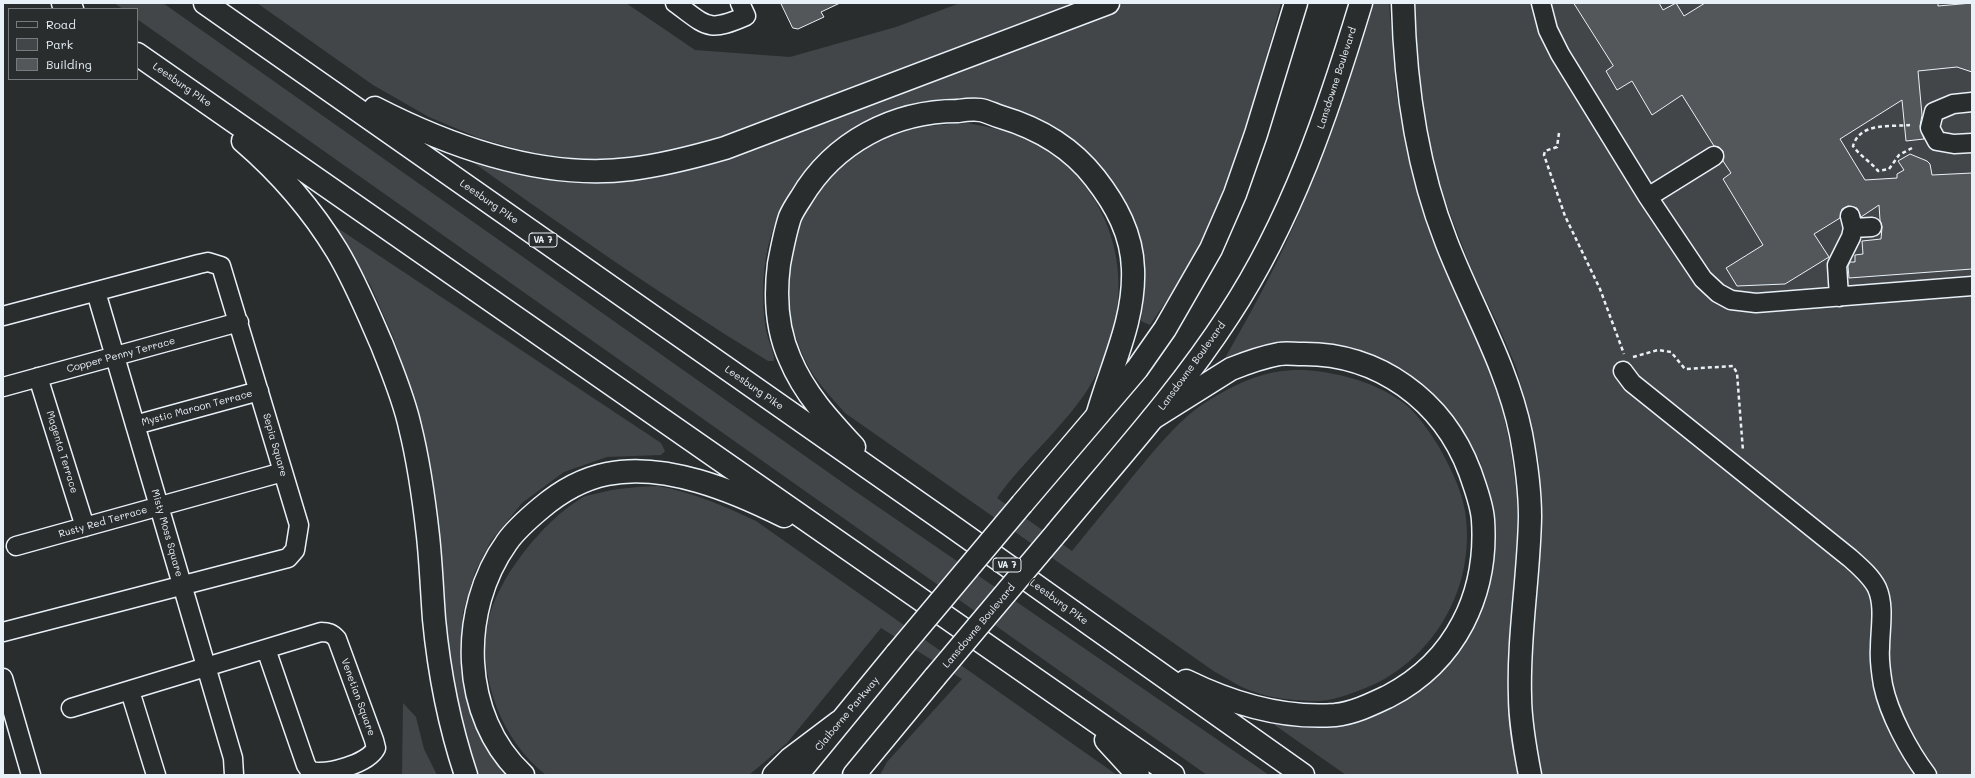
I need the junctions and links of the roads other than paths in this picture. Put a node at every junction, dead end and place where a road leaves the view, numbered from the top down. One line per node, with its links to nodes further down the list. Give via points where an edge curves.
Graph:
1 (205, 3): 10 (main road, Leesburg Pike / VA 7)
2 (674, 3): 3 (street, via 703,23 724,26 746,16)
3 (740, 3)
4 (1108, 3): 10 (main road, via 725,148 677,162 629,170 576,170 495,157 405,124)
5 (1296, 3): 27 (main road, via 1243,171 1211,249 1165,329 1136,369)
6 (1361, 3): 28 (main road, Lansdowne Boulevard, via 1310,158 1268,248 1230,314 1176,391)
7 (1403, 3): 57 (main road, via 1412,118 1431,197 1446,242 1505,376 1521,433 1530,518 1520,655 1520,696)
8 (1541, 3): 15 (street, via 1548,30 1560,54)
9 (138, 55): 11 (main road, Leesburg Pike)
10 (302, 71): 31 (main road, Leesburg Pike / VA 7)
11 (168, 76): 35 (main road, Leesburg Pike); 50 (main road, via 246,143 282,178 337,251 365,305 392,369 410,426 421,481 428,537 442,685 456,747)
12 (1972, 102): 13 (street, via 1953,104 1934,112 1930,128 1937,141 1954,144)
13 (1972, 143)
14 (1714, 156): 15 (street)
15 (1648, 197): 19 (street, via 1703,279 1718,293 1731,300 1756,303)
16 (1872, 227): 19 (street, via 1851,222 1851,238 1837,265)
17 (1972, 286): 19 (street)
18 (96, 292): 20 (street, Sepia Square); 21 (street, Sepia Square, via 199,264 215,263 221,266 224,273); 22 (street, Misty Moss Square)
19 (1839, 297)
20 (3, 316)
21 (239, 322): 22 (street, Copper Penny Terrace); 26 (street, Sepia Square)
22 (115, 356): 24 (street, Copper Penny Terrace); 29 (street, Misty Moss Square)
23 (1627, 362): 58 (street, via 1632,383 1850,558 1876,587 1881,603 1879,650 1886,697 1911,753)
24 (38, 377): 25 (street, Copper Penny Terrace); 33 (street, Magenta Terrace)
25 (3, 387)
26 (259, 391): 29 (street, Mystic Maroon Terrace); 30 (street, Sepia Square)
27 (1098, 413): 31 (main road, via 1125,334 1133,299 1129,237 1112,200 1084,163 1051,137 1021,123 980,110 940,111 904,118 866,133 835,155 809,184 791,216 782,246 777,281 778,314 784,342 805,388 825,416); 45 (main road, Claiborne Parkway, bridge)
28 (1153, 418): 39 (main road, via 1243,364 1280,354 1318,354 1357,360 1392,376 1425,403 1447,429 1464,457 1475,487 1483,518 1483,553 1478,583 1467,614 1451,643 1428,670 1403,688 1369,706 1336,714 1305,715 1269,711 1235,702); 46 (main road, Lansdowne Boulevard, bridge)
29 (135, 425): 32 (street, Misty Moss Square)
30 (283, 472): 32 (street, Rusty Red Terrace); 36 (street, Sepia Square, via 299,525 295,550 288,558)
31 (881, 478): 39 (main road, Leesburg Pike / VA 7)
32 (159, 506): 33 (street, Rusty Red Terrace); 36 (street, Misty Moss Square)
33 (85, 527): 34 (street, Rusty Red Terrace)
34 (16, 546)
35 (846, 546): 43 (main road, Leesburg Pike); 51 (main road, via 773,510 729,492 702,482 669,475 635,472 608,474 579,482 554,497 507,541 489,571 474,632 472,664 477,695 487,725 502,751)
36 (182, 586): 37 (street, Sepia Square); 40 (street, Misty Moss Square)
37 (3, 632)
38 (266, 649): 38 (street, Venetian Square, via 320,632 333,634 374,740 376,748 373,754 366,759 326,773 310,771 302,756); 40 (street, Venetian Square)
39 (1131, 654): 56 (main road, Leesburg Pike / VA 7)
40 (206, 667): 42 (street, Venetian Square); 49 (street, Misty Moss Square, via 233,758)
41 (3, 678): 47 (street)
42 (130, 691): 44 (street, Venetian Square); 48 (street)
43 (1075, 707): 54 (main road); 55 (main road, Leesburg Pike)
44 (71, 708)
45 (839, 722): 52 (main road, via 790,759); 53 (main road, Claiborne Parkway)
46 (857, 773)
47 (31, 775)
48 (156, 775)
49 (234, 775)
50 (466, 775)
51 (523, 775)
52 (774, 775)
53 (797, 775)
54 (1138, 775)
55 (1173, 775)
56 (1303, 775)
57 (1530, 775)
58 (1927, 775)

